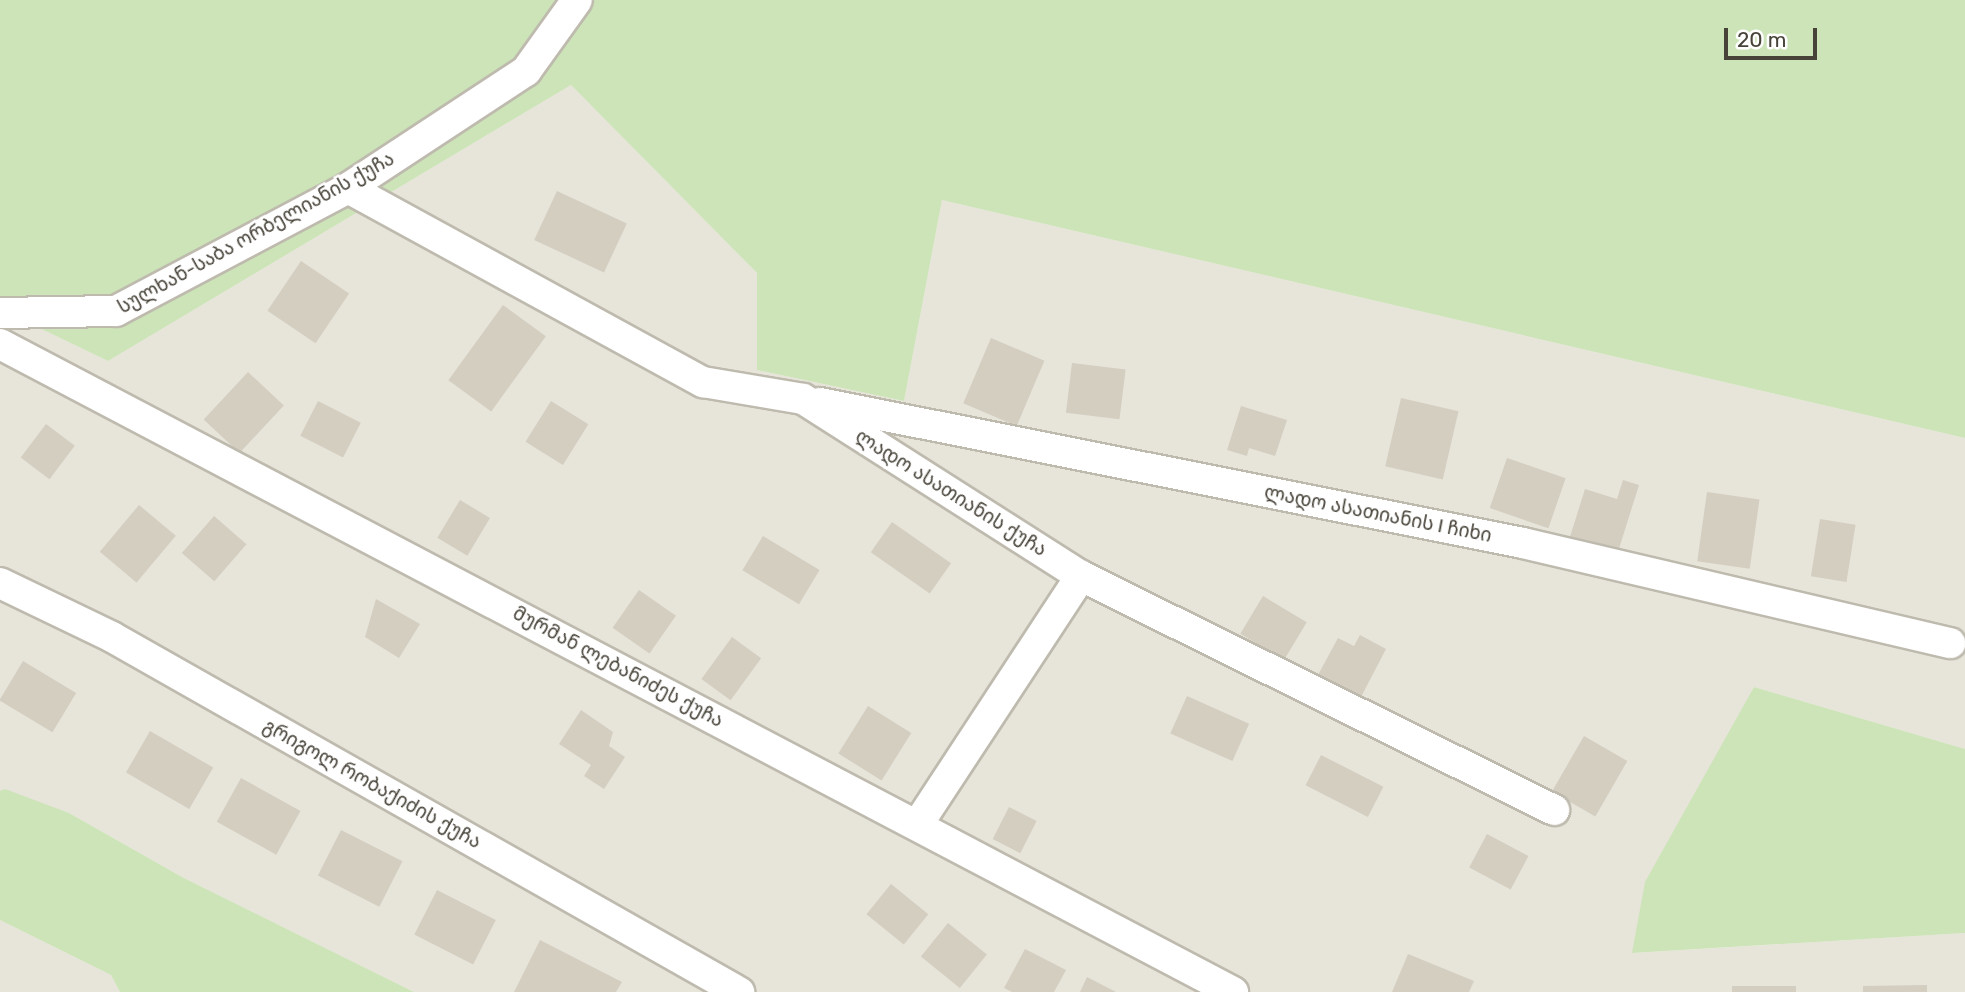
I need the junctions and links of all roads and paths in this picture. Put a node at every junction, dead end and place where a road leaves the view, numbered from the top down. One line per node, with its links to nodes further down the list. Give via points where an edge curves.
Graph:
1 (577, 0): 2 (street, სულხან-საბა ორბელიანის ქუჩა, via 526,71)
2 (348, 188): 3 (street, სულხან-საბა ორბელიანის ქუჩა, via 116,311); 5 (street, ლადო ასათიანის ქუჩა, via 703,382)
3 (0, 313)
4 (0, 344): 10 (street, მურმან ლებანიძეს ქუჩა)
5 (803, 399): 6 (street, ლადო ასათიანის ქუჩა); 8 (street, ლადო ასათიანის I ჩიხი, via 1523,543)
6 (1081, 576): 9 (street, ლადო ასათიანის ქუჩა); 10 (street)
7 (0, 583): 11 (street, გრიგოლ რობაქიძის ქუჩა, via 112,637)
8 (1950, 643)
9 (1554, 810)
10 (918, 824): 12 (street, მურმან ლებანიძეს ქუჩა)
11 (739, 992)
12 (1233, 992)

